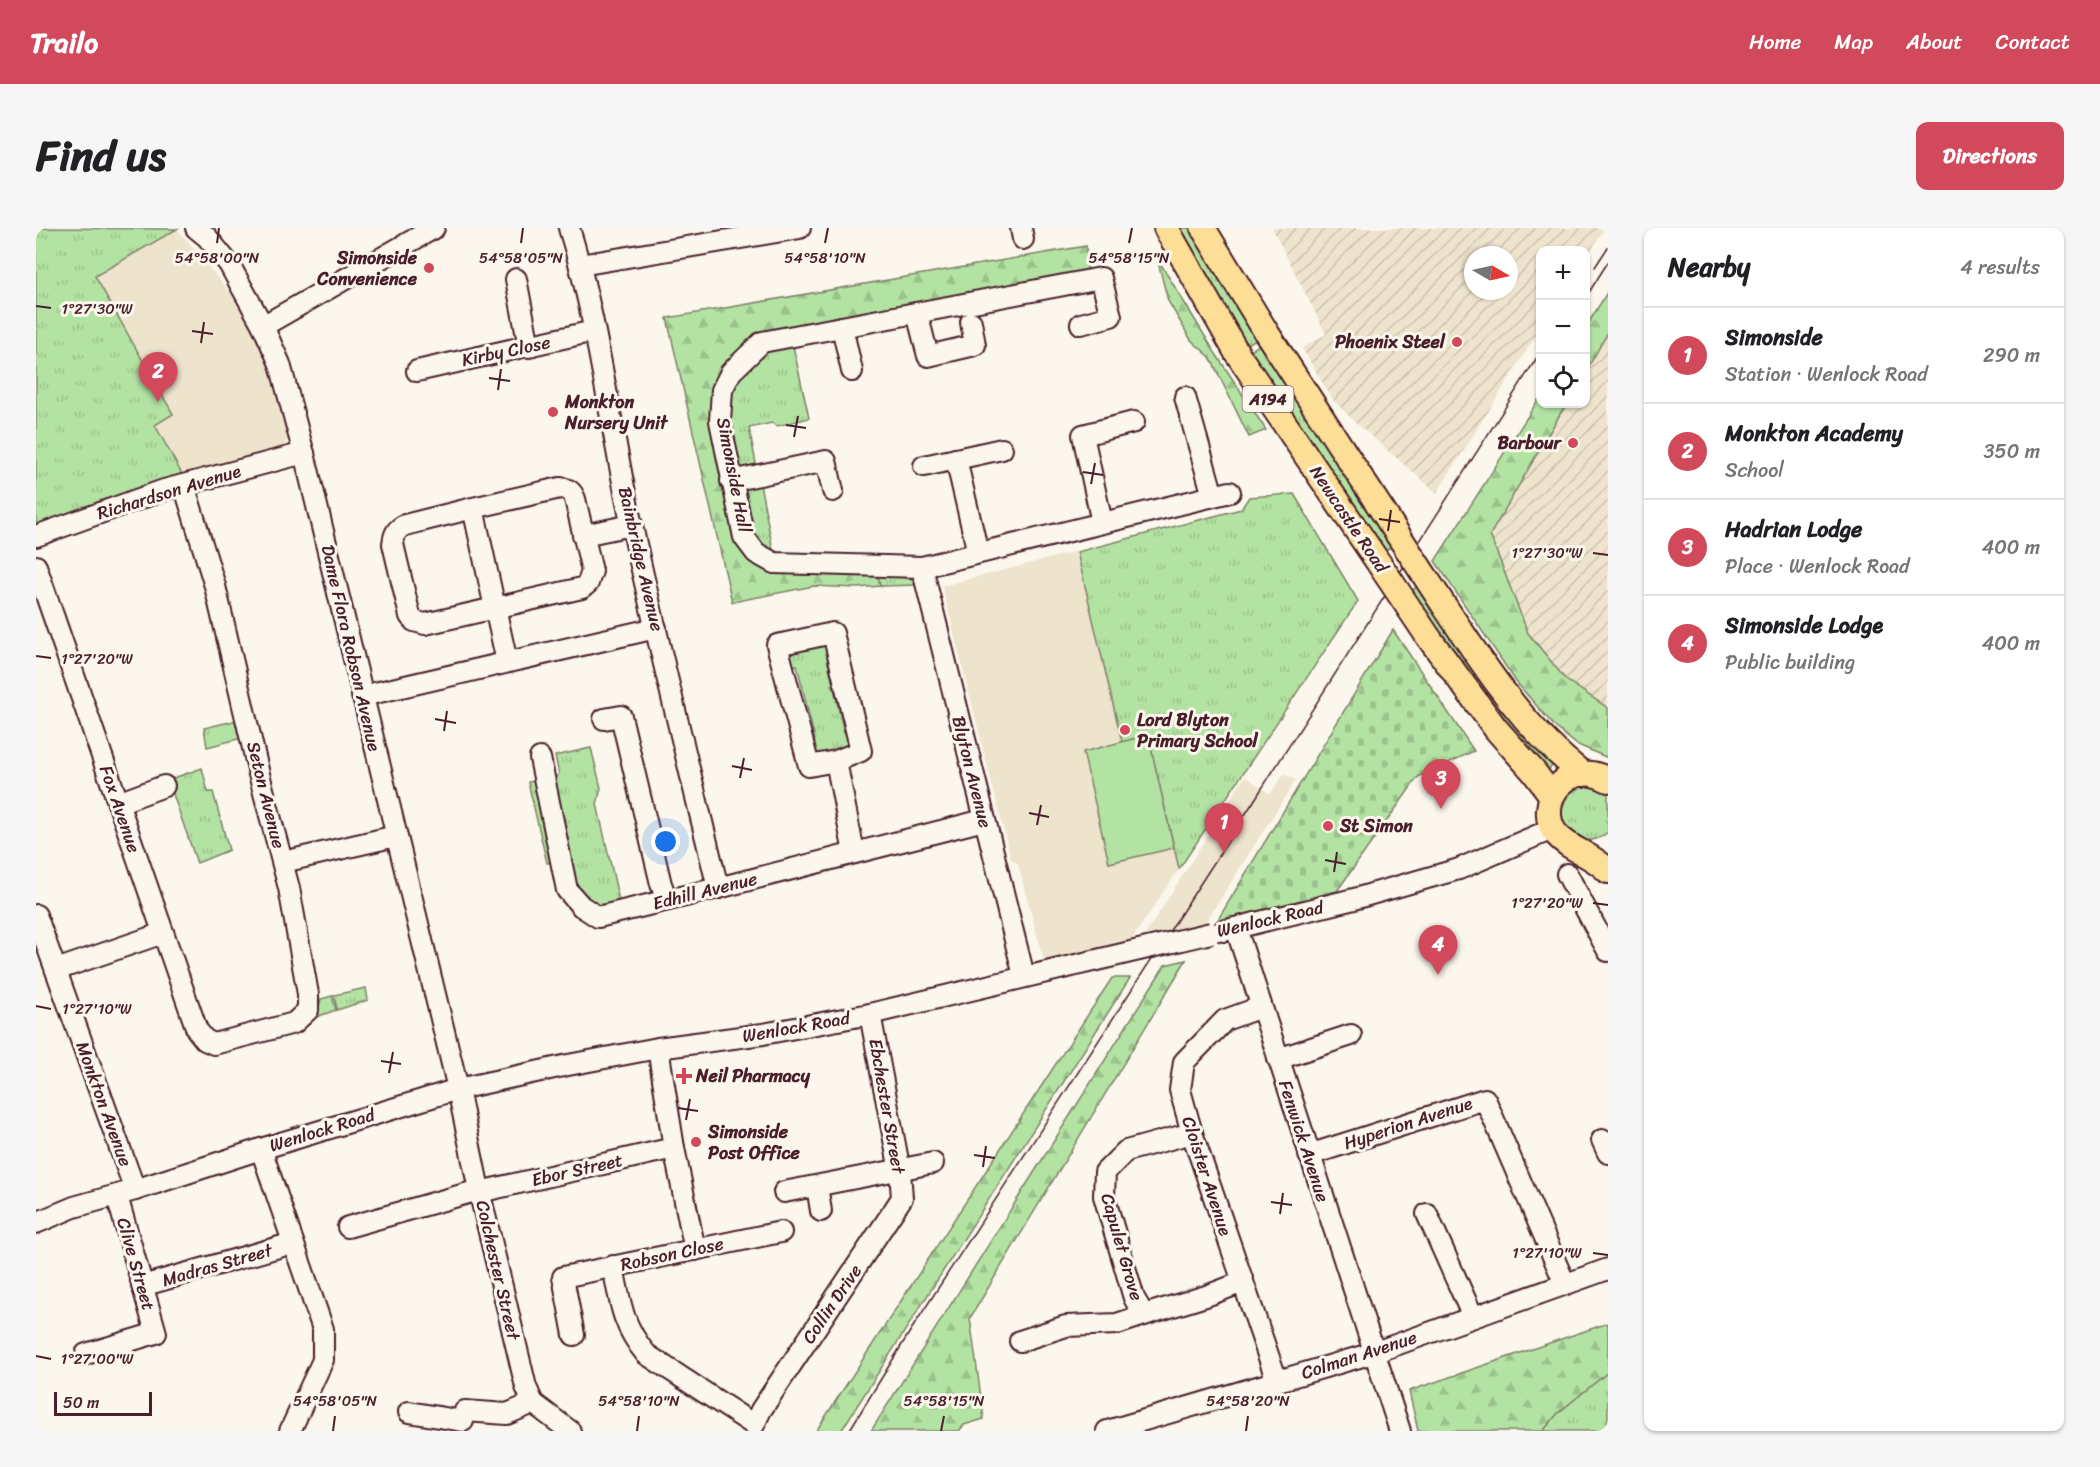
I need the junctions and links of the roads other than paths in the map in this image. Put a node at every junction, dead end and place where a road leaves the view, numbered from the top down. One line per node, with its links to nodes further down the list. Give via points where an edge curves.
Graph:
1 (196, 228): 13 (street, Dame Flora Robson Avenue, via 229,264)
2 (434, 228): 7 (street)
3 (569, 228): 8 (street, Bainbridge Avenue)
4 (800, 228): 8 (street)
5 (1166, 228): 46 (main road, Newcastle Road / A194, bridge, via 1238,353 1429,638 1496,729)
6 (1203, 228): 43 (main road, Newcastle Road / A194, bridge, via 1481,662 1523,716 1559,755)
7 (400, 236): 13 (street)
8 (580, 265): 15 (street, Bainbridge Avenue)
9 (516, 279): 16 (street)
10 (917, 313): 11 (street, via 928,356 975,345); 12 (street, Simonside Hall, via 1101,278 1111,316); 14 (street, Simonside Hall)
11 (971, 322)
12 (1081, 324)
13 (263, 326): 22 (street, Dame Flora Robson Avenue, via 280,364)
14 (842, 327): 18 (street); 25 (street, Simonside Hall, via 762,342 731,372 722,390 720,421)
15 (594, 331): 16 (street, Kirby Close); 30 (street, Bainbridge Avenue)
16 (529, 346): 17 (street, Kirby Close)
17 (417, 371)
18 (852, 371)
19 (1185, 397): 29 (street, Simonside Hall, via 1221,494)
20 (1134, 422): 29 (street, via 1083,435)
21 (1002, 449): 23 (street)
22 (304, 453): 26 (street, Richardson Avenue); 39 (street, Dame Flora Robson Avenue)
23 (956, 459): 24 (street); 33 (street)
24 (924, 466)
25 (731, 481): 27 (street, via 826,461); 35 (street, Simonside Hall, via 744,537 756,554 774,563)
26 (184, 485): 32 (street, Richardson Avenue); 54 (street, Seton Avenue, via 214,586)
27 (833, 490)
28 (472, 508): 31 (street, via 567,489 573,492); 36 (street); 36 (street, via 399,527 393,544 414,621 425,624)
29 (1102, 523): 33 (street, Simonside Hall)
30 (632, 525): 31 (street); 37 (street, Bainbridge Avenue)
31 (584, 535): 36 (street, via 592,571 582,588)
32 (36, 536)
33 (978, 553): 35 (street, Simonside Hall)
34 (36, 566): 47 (street, Fox Avenue)
35 (922, 567): 48 (street, Blyton Avenue)
36 (495, 609): 38 (street)
37 (656, 628): 38 (street); 57 (street, Bainbridge Avenue)
38 (507, 662): 39 (street)
39 (362, 696): 50 (street, Dame Flora Robson Avenue)
40 (604, 719): 58 (street, via 621,716)
41 (540, 758): 58 (street, Edhill Avenue, via 567,890 581,906 598,917)
42 (836, 761): 42 (street, via 861,751 833,633 777,645 809,766); 53 (street)
43 (1583, 774): 44 (main road, A194); 46 (main road, via 1570,777)
44 (1608, 780)
45 (164, 786): 47 (street)
46 (1552, 796): 49 (main road)
47 (118, 803): 61 (street, Fox Avenue)
48 (984, 820): 53 (street, Edhill Avenue); 64 (street, Blyton Avenue)
49 (1552, 829): 52 (main road, via 1567,846); 60 (street, Wenlock Road, via 1459,869)
50 (396, 836): 54 (street); 71 (street, Dame Flora Robson Avenue)
51 (1608, 844): 52 (main road, via 1591,851)
52 (1578, 850): 55 (main road)
53 (854, 853): 57 (street, Edhill Avenue)
54 (283, 862): 68 (street, Seton Avenue, via 308,1010 294,1023)
55 (1608, 871)
56 (1568, 874): 62 (street)
57 (718, 888): 58 (street, Edhill Avenue)
58 (667, 900)
59 (36, 915): 63 (street, Monkton Avenue)
60 (1236, 928): 64 (street, Wenlock Road, bridge); 65 (street, Fenwick Avenue)
61 (164, 933): 63 (street); 68 (street, Fox Avenue, via 197,1030)
62 (1608, 951)
63 (56, 970): 81 (street, Monkton Avenue)
64 (1024, 976): 66 (street, Wenlock Road)
65 (1261, 1007): 70 (street, Fenwick Avenue); 72 (street, Cloister Avenue, via 1225,1020 1184,1062 1180,1090)
66 (870, 1014): 69 (street, Wenlock Road); 77 (street, Ebchester Street)
67 (1351, 1035): 70 (street)
68 (214, 1044)
69 (658, 1048): 71 (street, Wenlock Road); 73 (street)
70 (1278, 1059): 75 (street, Fenwick Avenue)
71 (458, 1089): 74 (street, Wenlock Road); 79 (street, Colchester Street)
72 (1192, 1133): 92 (street, Cloister Avenue); 95 (street, Capulet Grove, via 1126,1151 1105,1172 1104,1196 1134,1298)
73 (674, 1148): 79 (street, Ebor Street); 89 (street)
74 (261, 1149): 81 (street, Wenlock Road); 88 (street)
75 (1309, 1155): 93 (street, Hyperion Avenue, via 1485,1099); 99 (street, Fenwick Avenue)
76 (933, 1163): 77 (street)
77 (900, 1171): 78 (street); 82 (street, Ebchester Street)
78 (817, 1186): 80 (street); 83 (street)
79 (479, 1191): 86 (street, Ebor Street); 102 (street, Colchester Street)
80 (784, 1192)
81 (126, 1193): 85 (street, Wenlock Road); 94 (street, Clive Street)
82 (902, 1198): 104 (street, Collin Drive)
83 (821, 1211)
84 (1427, 1214): 96 (street)
85 (37, 1218)
86 (348, 1227)
87 (781, 1232): 89 (street, Robson Close)
88 (293, 1243): 94 (street, Madras Street); 105 (street, via 323,1329 323,1360)
89 (694, 1250): 90 (street, Robson Close)
90 (613, 1266): 97 (street, Robson Close, via 563,1277); 104 (street, via 623,1317 646,1354)
91 (1608, 1269): 93 (street, Colman Avenue)
92 (1243, 1282): 95 (street, Capulet Grove); 101 (street, Cloister Avenue)
93 (1565, 1284): 96 (street, Colman Avenue)
94 (142, 1286): 100 (street, Clive Street, via 156,1333)
95 (1144, 1315): 98 (street, via 1117,1324 1066,1326)
96 (1473, 1317): 99 (street, Colman Avenue)
97 (574, 1335)
98 (1020, 1341)
99 (1373, 1353): 101 (street, Colman Avenue); 108 (street, Fenwick Avenue)
100 (87, 1354)
101 (1277, 1381): 107 (street, Colman Avenue)
102 (533, 1403): 103 (street, via 507,1414 465,1412 463,1421); 106 (street)
103 (409, 1412)
104 (755, 1422)
105 (290, 1431)
106 (570, 1431)
107 (1107, 1431)
108 (1400, 1431)

